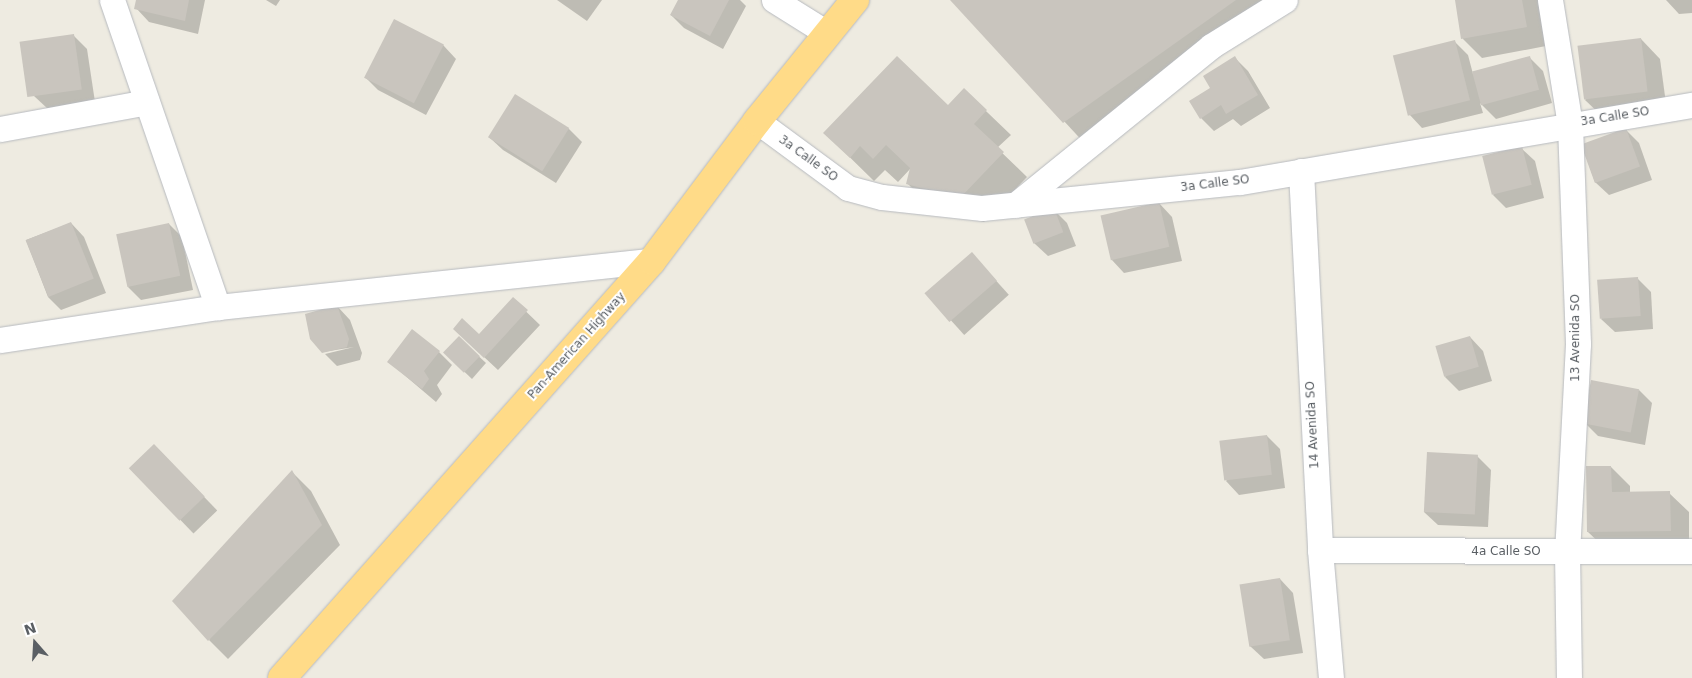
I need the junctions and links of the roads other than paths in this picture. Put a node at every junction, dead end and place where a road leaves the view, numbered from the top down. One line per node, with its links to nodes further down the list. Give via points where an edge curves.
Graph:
1 (112, 0): 7 (street)
2 (774, 0): 6 (street)
3 (855, 0): 6 (highway, Pan-American Highway)
4 (1285, 0): 13 (street, via 1211,46)
5 (1550, 0): 10 (street, 13 Avenida SO)
6 (828, 34): 9 (highway, Pan-American Highway)
7 (147, 102): 11 (street); 15 (street)
8 (1692, 105): 10 (street, 3a Calle SO)
9 (757, 121): 13 (street, 3a Calle SO, via 848,188 882,197 982,208); 14 (highway, Pan-American Highway)
10 (1570, 125): 12 (street, 3a Calle SO); 19 (street, 13 Avenida SO, via 1578,344)
11 (0, 129)
12 (1301, 171): 13 (street, 3a Calle SO, via 1240,182); 17 (street, 14 Avenida SO)
13 (1015, 205)
14 (652, 261): 15 (street); 20 (highway, Pan-American Highway)
15 (218, 307): 16 (street)
16 (0, 340)
17 (1320, 550): 19 (street, 4a Calle SO); 21 (street, 14 Avenida SO)
18 (1692, 551): 19 (street, 4a Calle SO)
19 (1567, 552): 22 (street, 13 Avenida SO)
20 (282, 678)
21 (1331, 678)
22 (1569, 678)

